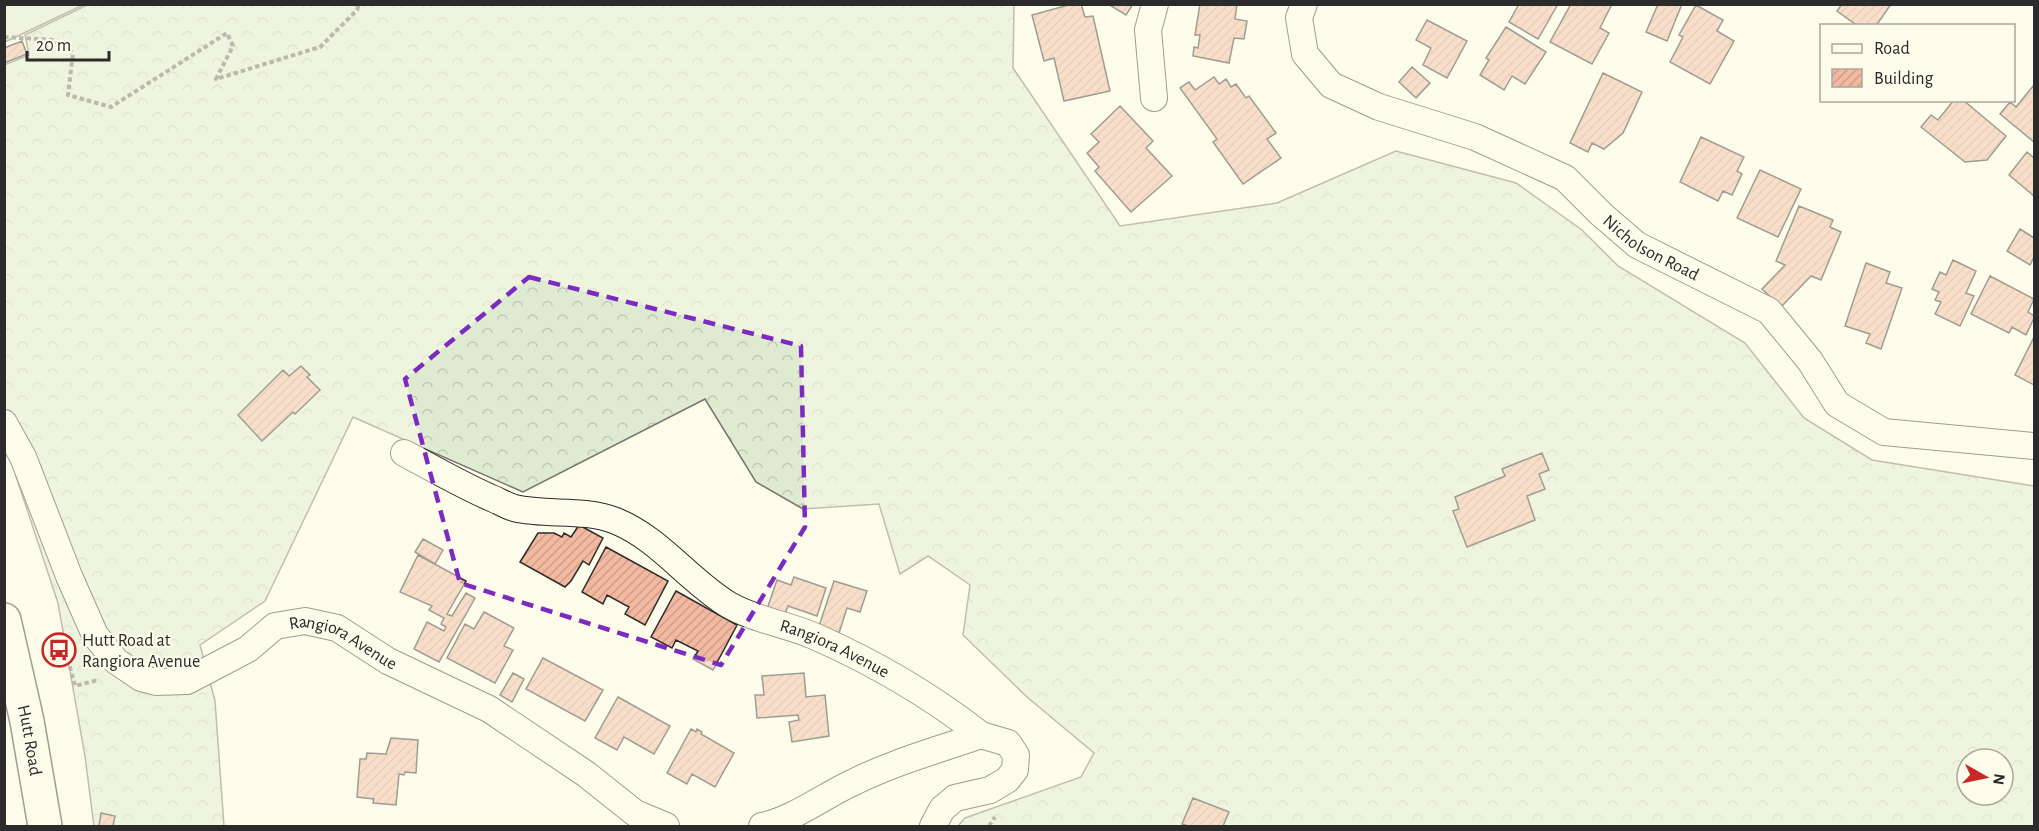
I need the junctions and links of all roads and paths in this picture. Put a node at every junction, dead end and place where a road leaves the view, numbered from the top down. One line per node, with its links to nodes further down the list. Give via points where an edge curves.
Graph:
1 (359, 4): 4 (path, via 320,47 216,79 233,46 227,33 111,107 68,95 73,53 54,40)
2 (1155, 4): 5 (street, via 1149,30)
3 (1304, 4): 7 (street, Nicholson Road, via 1299,18 1305,54 1331,85 1379,107 1475,137 1565,178 1637,245 1769,311 1810,361 1837,404 1884,432)
4 (4, 37)
5 (1154, 98)
6 (4, 423): 14 (street, Rangiora Avenue, via 23,457 95,635 116,661 141,678 156,682 187,681 248,649 275,626 305,621 337,628 388,661 489,709 586,774 635,813)
7 (2034, 446)
8 (404, 453): 12 (street, Rangiora Avenue, via 512,507 589,513 620,522 730,605 815,637 886,673)
9 (4, 620): 13 (main road, Hutt Road)
10 (66, 651): 11 (path, via 75,686)
11 (103, 680)
12 (981, 735): 15 (street, via 882,770 776,823); 16 (street, Rangiora Avenue, via 1008,743 1016,755 1015,770 990,790 955,798 942,809)
13 (45, 826)
14 (666, 826)
15 (762, 826)
16 (933, 826)

